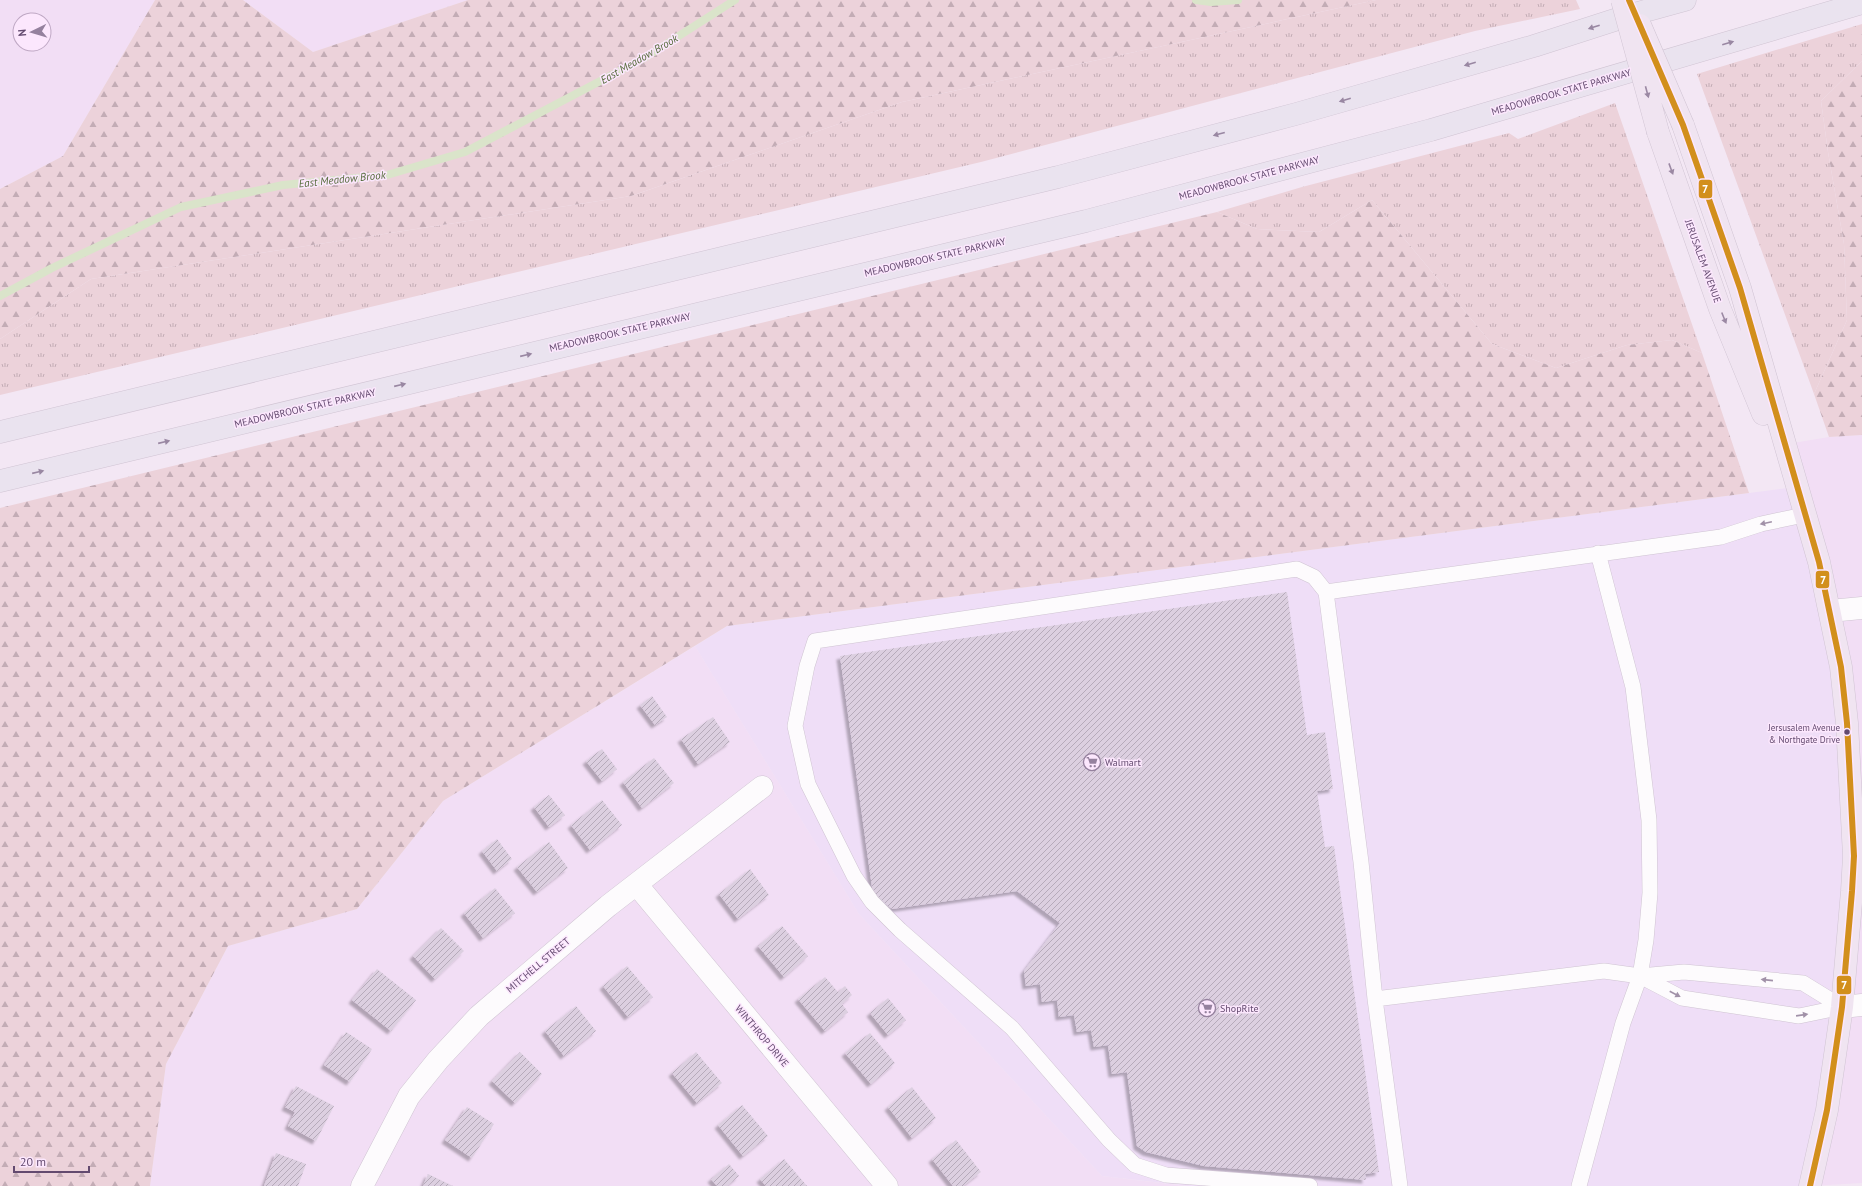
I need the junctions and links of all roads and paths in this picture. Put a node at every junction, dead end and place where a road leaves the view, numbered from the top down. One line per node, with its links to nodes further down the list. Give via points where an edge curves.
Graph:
1 (1622, 0): 7 (main road, JERUSALEM AVENUE, one-way to 7, bridge, via 1658,132 1720,309)
2 (1629, 0): 7 (main road, JERUSALEM AVENUE, bridge, via 1683,125 1740,288)
3 (1685, 0): 5 (highway, one-way to 5, via 1296,114 1058,177)
4 (1862, 3): 6 (highway, MEADOWBROOK STATE PARKWAY, one-way to 4, via 1086,221 1431,130)
5 (0, 432)
6 (0, 481)
7 (1804, 515): 8 (lane, one-way to 8, via 1761,524 1721,537); 11 (main road, JERUSALEM AVENUE, via 1819,562)
8 (1598, 553): 9 (lane); 14 (lane, via 1633,687 1649,820 1650,893)
9 (1326, 592): 15 (lane, via 1361,862); 19 (lane, via 1314,577 1297,569 815,640 806,666 795,726 808,784 854,876 872,902 900,930 1012,1028 1109,1140 1135,1165 1166,1174)
10 (1862, 608): 11 (street)
11 (1830, 611): 16 (main road, JERUSALEM AVENUE, via 1841,667 1847,724 1854,856)
12 (762, 787): 13 (street, MITCHELL STREET)
13 (637, 885): 17 (street, MITCHELL STREET, via 608,906 479,1016 438,1060 408,1096); 18 (street, WINTHROP DRIVE)
14 (1640, 976): 15 (lane, via 1604,971); 16 (lane, one-way to 14, via 1803,984 1684,972); 16 (lane, one-way to 16, via 1682,998 1798,1016); 21 (lane, via 1623,1023)
15 (1375, 999): 20 (lane)
16 (1852, 1006): 22 (main road, JERUSALEM AVENUE)
17 (362, 1186)
18 (887, 1186)
19 (1310, 1186)
20 (1400, 1186)
21 (1579, 1186)
22 (1810, 1186)

